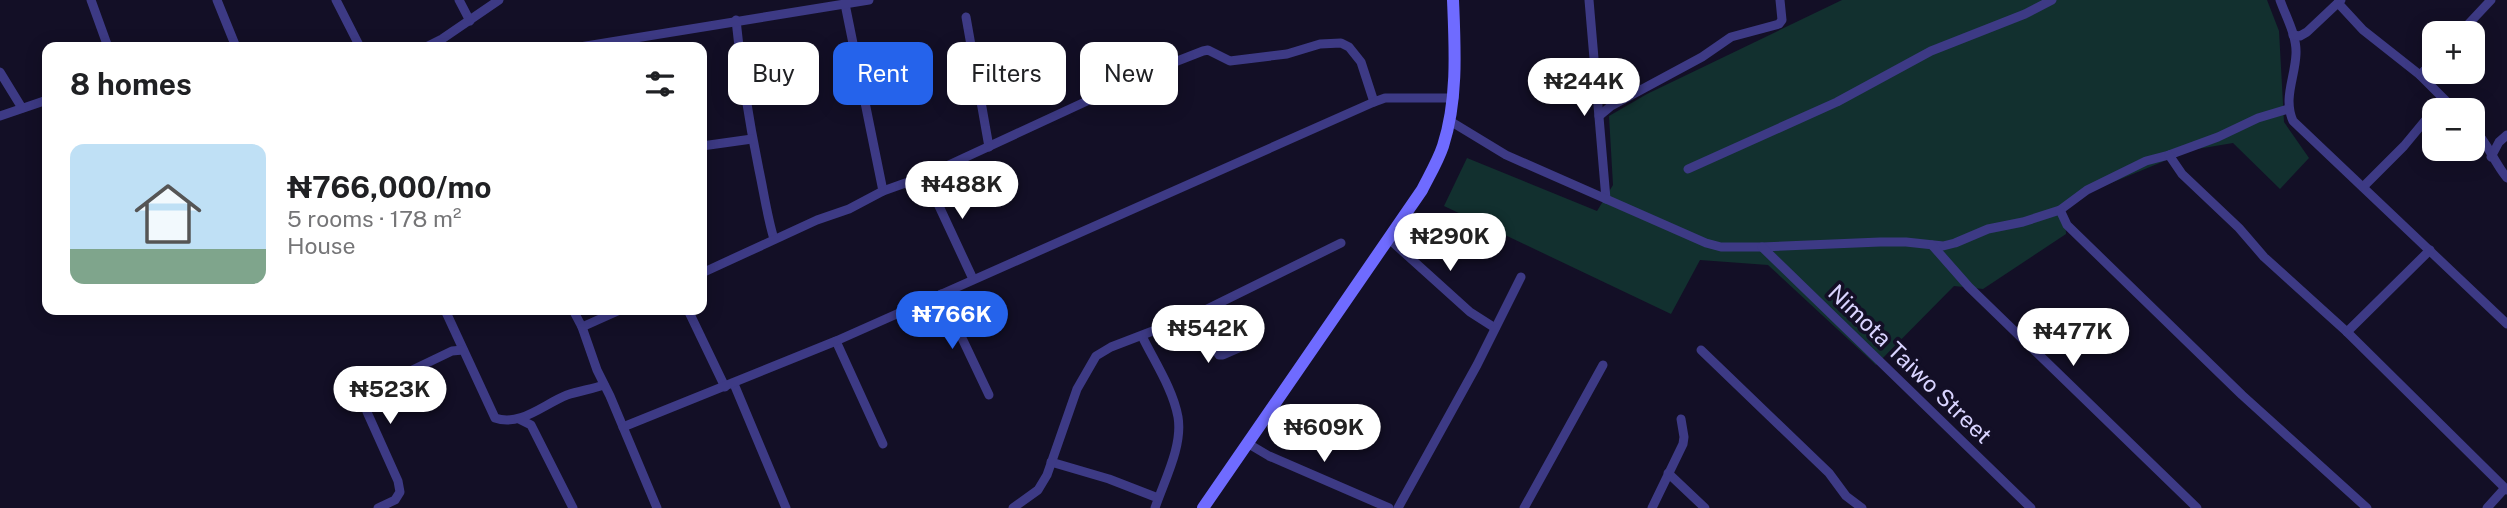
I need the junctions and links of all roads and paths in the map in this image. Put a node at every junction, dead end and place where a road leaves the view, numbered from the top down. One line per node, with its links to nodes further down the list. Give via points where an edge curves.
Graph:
1 (91, 0): 20 (street)
2 (217, 0): 21 (street)
3 (336, 0): 22 (street)
4 (459, 0): 17 (street)
5 (499, 0): 17 (street)
6 (869, 0): 14 (street)
7 (1453, 0): 27 (main road)
8 (1589, 0): 34 (street)
9 (1780, 0): 34 (street, via 1779,24 1731,37)
10 (2052, 0): 44 (street, via 1931,51 1837,102)
11 (2280, 0): 19 (street)
12 (2491, 0): 18 (street)
13 (2339, 2): 19 (street, via 2307,32); 26 (street, via 2363,30)
14 (845, 4): 16 (street); 48 (street)
15 (966, 18): 41 (street)
16 (736, 20): 24 (street); 38 (street)
17 (470, 21): 23 (street)
18 (2471, 21)
19 (2293, 35): 32 (street, via 2296,56)
20 (106, 42)
21 (234, 42)
22 (357, 42)
23 (434, 42)
24 (609, 42)
25 (0, 72): 31 (street)
26 (2420, 75): 28 (street)
27 (1454, 98): 30 (street); 35 (main road)
28 (2443, 98)
29 (42, 102): 31 (street)
30 (1374, 102): 41 (street, via 1362,62 1341,43 1230,61 1208,50); 59 (street)
31 (22, 108): 33 (street)
32 (2288, 109): 42 (street); 47 (street, via 2294,121)
33 (0, 116)
34 (1599, 116): 49 (street)
35 (1450, 121): 49 (street, via 1506,155); 51 (main road, via 1438,160)
36 (2422, 125): 47 (street)
37 (2507, 135): 43 (street)
38 (752, 139): 40 (street); 52 (street)
39 (2485, 142): 43 (street)
40 (707, 145)
41 (989, 147): 45 (street)
42 (2169, 155): 50 (street, via 2118,174); 69 (street, via 2264,257)
43 (2491, 157): 46 (street)
44 (1688, 169)
45 (925, 176): 48 (street); 59 (street)
46 (2507, 178)
47 (2363, 187): 56 (street)
48 (883, 191): 52 (street)
49 (1606, 199): 55 (street, via 1689,238 1721,247)
50 (2060, 210): 54 (street, via 1955,243); 104 (street, via 2067,225 2242,395)
51 (1388, 238): 68 (street, via 1470,312); 84 (main road)
52 (774, 239): 57 (street)
53 (1341, 243): 61 (street)
54 (1932, 245): 55 (street); 103 (street, via 1969,287)
55 (1762, 247): 102 (street, Nimota Taiwo Street)
56 (2430, 250): 66 (street); 69 (street)
57 (707, 271)
58 (1521, 277): 68 (street)
59 (973, 279): 60 (street)
60 (942, 294): 71 (street); 78 (street)
61 (1197, 314): 70 (street); 72 (street, via 1219,355)
62 (446, 315): 73 (street)
63 (575, 315): 67 (street)
64 (609, 315): 67 (street)
65 (691, 315): 77 (street)
66 (2507, 324)
67 (582, 327): 76 (street)
68 (1495, 328): 97 (street)
69 (2347, 332): 88 (street)
70 (1142, 336): 86 (street, via 1096,356 1077,389); 89 (street, via 1178,416 1177,438)
71 (836, 341): 77 (street); 85 (street)
72 (1248, 344)
73 (463, 350): 80 (street, via 495,418); 90 (street, via 452,351 367,395 367,412 400,492)
74 (1701, 350): 101 (street)
75 (1603, 365): 98 (street)
76 (604, 385): 79 (street, via 569,394); 83 (street)
77 (729, 386): 83 (street); 93 (street)
78 (989, 395)
79 (535, 412): 80 (street); 82 (street)
80 (519, 419): 82 (street)
81 (1681, 419): 87 (street, via 1683,444)
82 (531, 425): 91 (street)
83 (623, 427): 92 (street)
84 (1247, 443): 95 (main road); 96 (street)
85 (883, 444)
86 (1051, 462): 89 (street, via 1109,479); 94 (street, via 1038,490)
87 (1668, 472): 99 (street); 100 (street)
88 (2506, 489): 105 (street)
89 (1157, 503)
90 (378, 508)
91 (573, 508)
92 (657, 508)
93 (786, 508)
94 (1014, 508)
95 (1203, 508)
96 (1389, 508)
97 (1398, 508)
98 (1524, 508)
99 (1652, 508)
100 (1705, 508)
101 (1862, 508)
102 (2031, 508)
103 (2197, 508)
104 (2367, 508)
105 (2487, 508)

